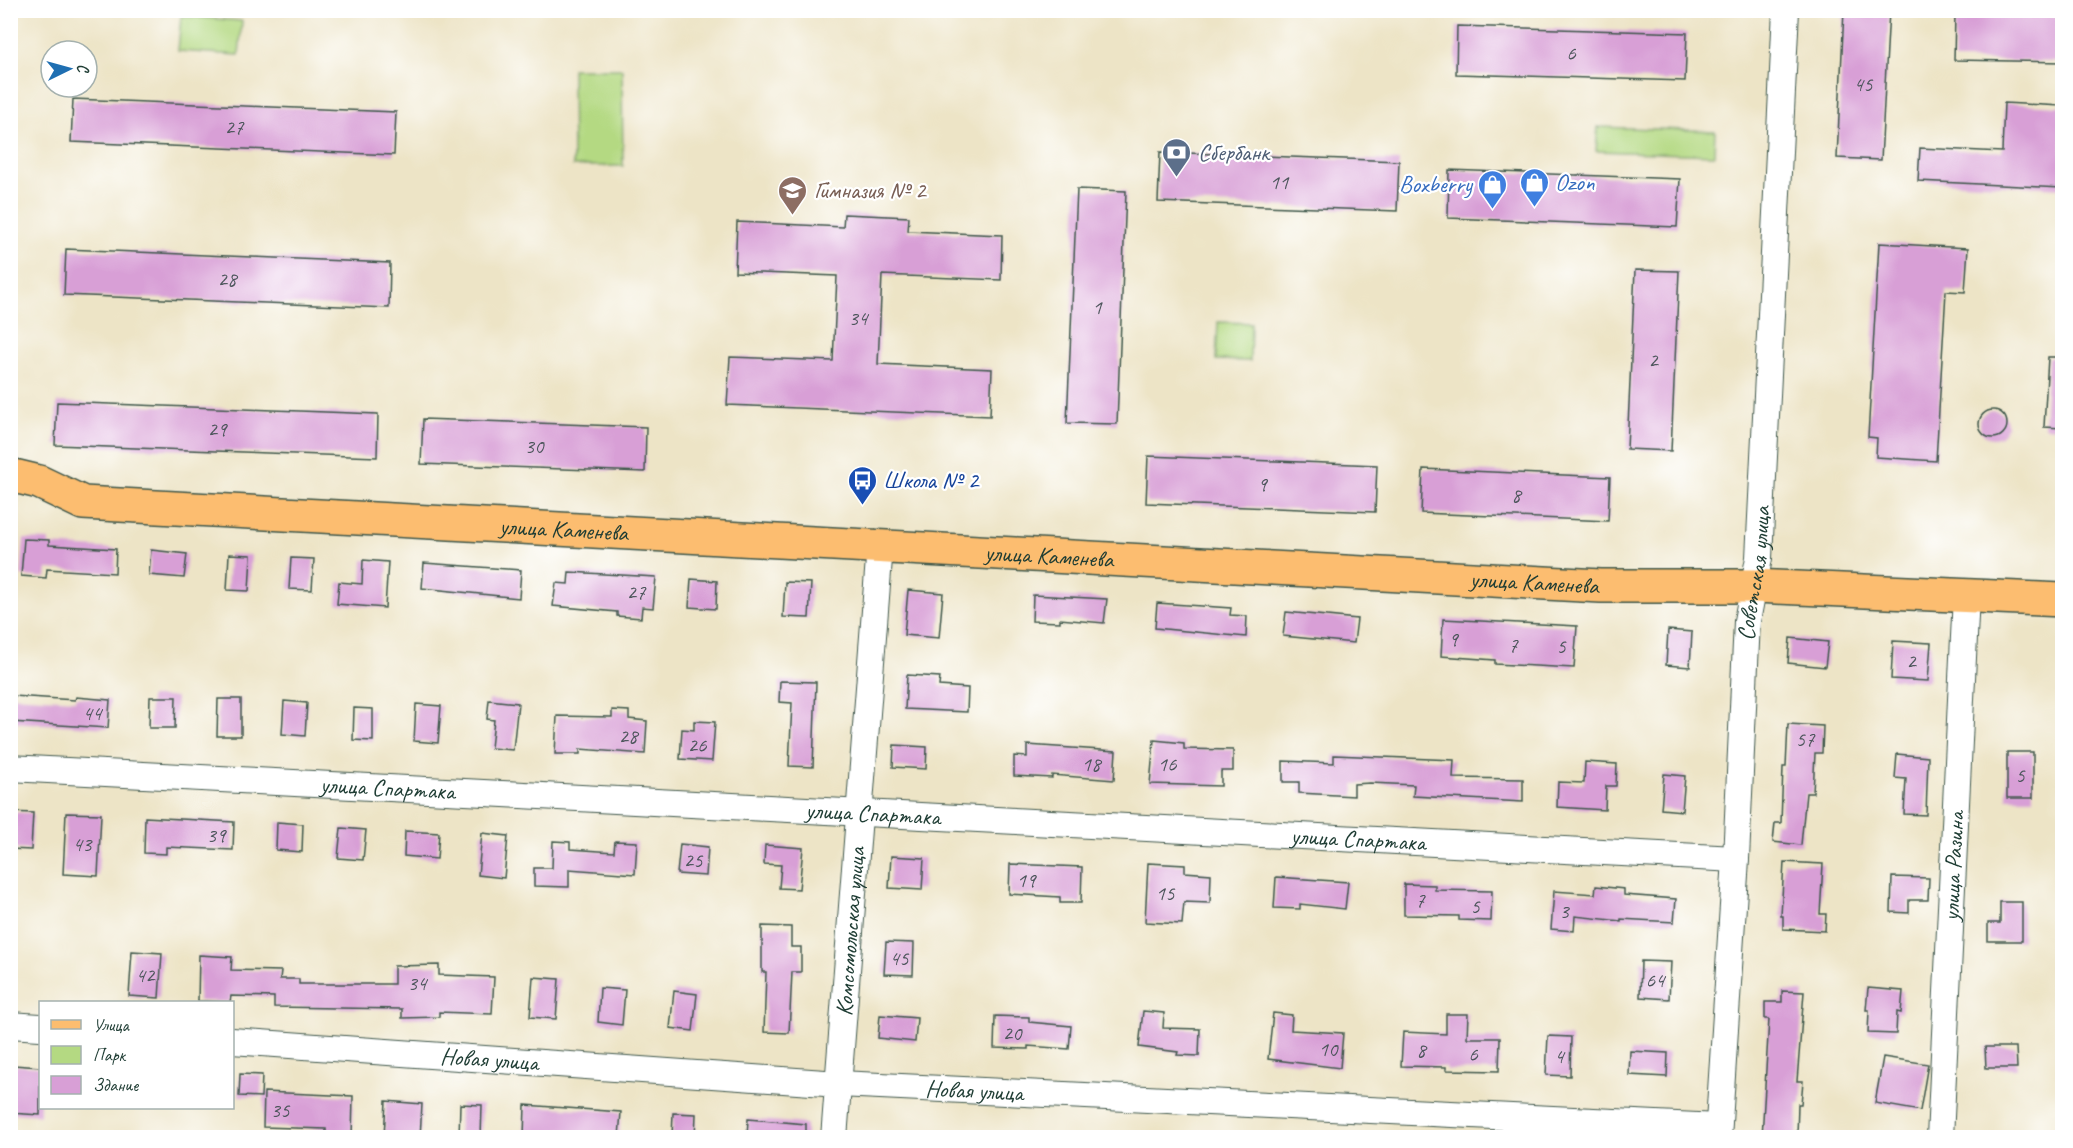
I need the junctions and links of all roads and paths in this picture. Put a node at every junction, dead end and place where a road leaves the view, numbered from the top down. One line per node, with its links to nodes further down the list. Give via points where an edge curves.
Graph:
1 (1785, 10): 5 (street, Советская улица, via 1762,500)
2 (10, 449): 3 (main road)
3 (25, 478): 4 (main road, улица Каменева, via 82,502)
4 (880, 546): 5 (main road, улица Каменева, via 1600,586); 9 (street, Комсомольская улица)
5 (1754, 586): 6 (main road, улица Каменева); 10 (street, Советская улица, via 1747,621)
6 (1966, 595): 7 (main road, улица Каменева); 17 (street, улица Разина)
7 (2062, 600)
8 (10, 768): 9 (street, улица Спартака)
9 (860, 812): 10 (street, улица Спартака); 14 (street, Комсомольская улица)
10 (1736, 859): 15 (street, Советская улица)
11 (10, 1025): 12 (street)
12 (39, 1028)
13 (234, 1041): 14 (street, Новая улица)
14 (839, 1084): 15 (street, Новая улица); 16 (street, Комсомольская улица)
15 (1718, 1132)
16 (834, 1137)
17 (1940, 1137)

